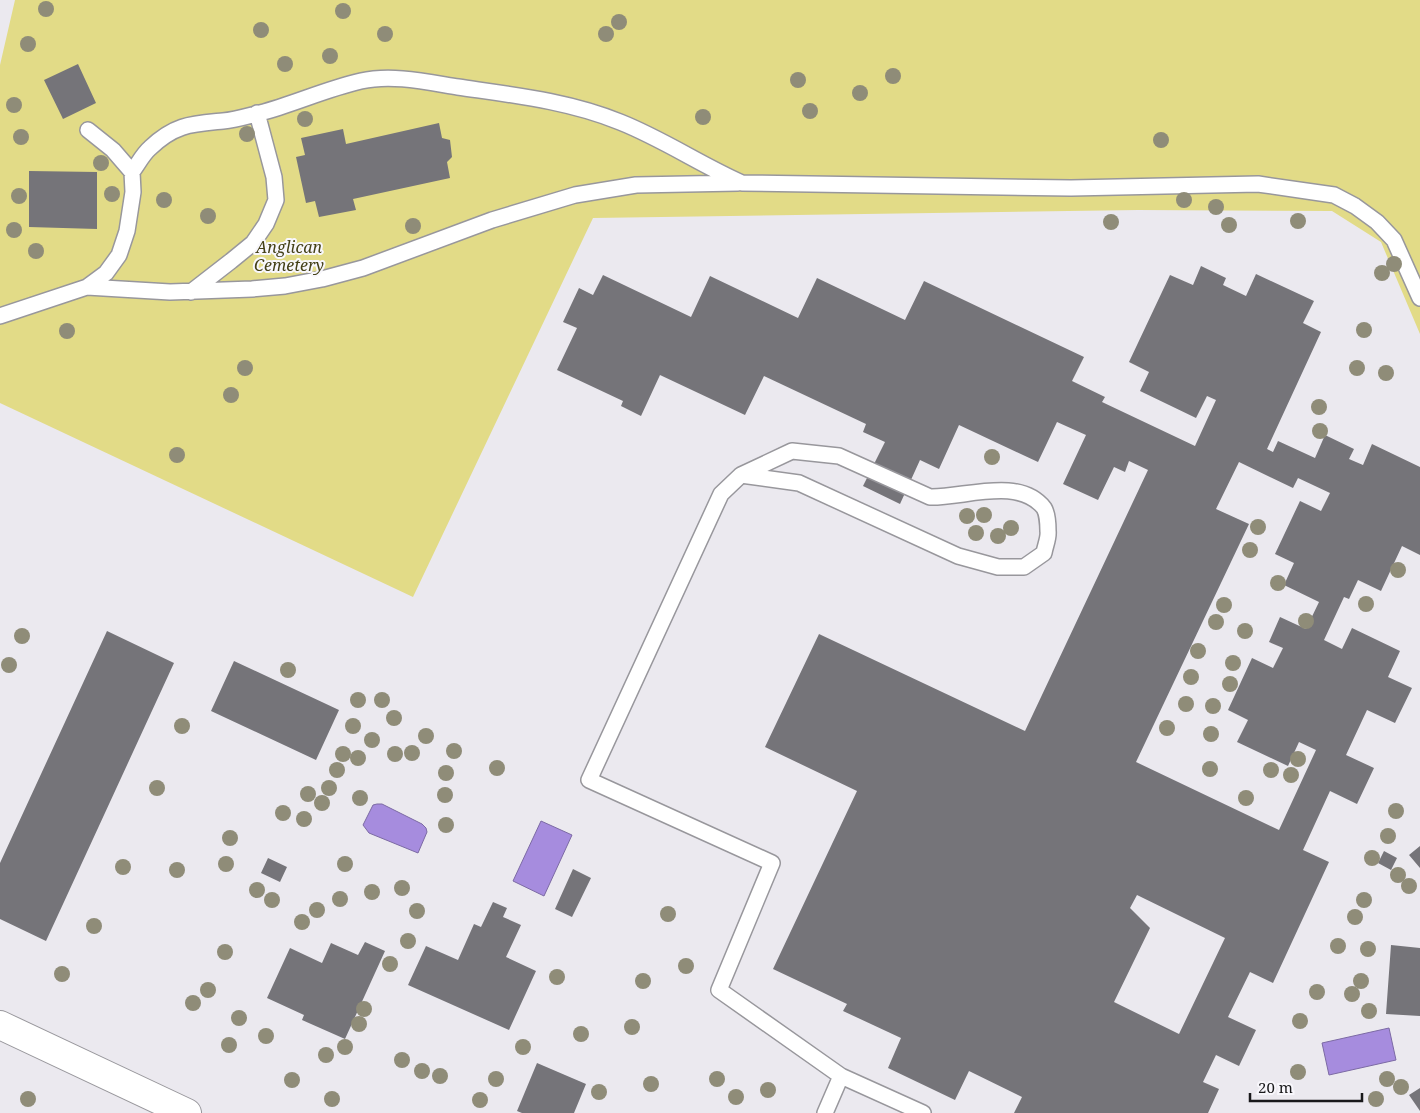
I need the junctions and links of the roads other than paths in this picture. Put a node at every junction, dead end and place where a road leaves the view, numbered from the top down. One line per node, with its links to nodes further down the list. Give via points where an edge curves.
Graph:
1 (257, 113): 3 (lane, via 185,126 164,136 149,149); 4 (lane, via 362,81 422,82 541,100 590,111 621,122); 6 (lane, via 274,177 276,200 266,224 253,243)
2 (88, 130): 3 (lane, via 113,150)
3 (132, 172): 5 (lane, via 133,192 127,231 119,255 106,272)
4 (742, 182): 6 (lane, via 636,185 575,195 322,279 252,290); 7 (lane, via 1071,188 1258,184 1334,195 1377,222 1394,240)
5 (87, 287): 6 (lane); 8 (lane)
6 (191, 292)
7 (1420, 298)
8 (0, 316)
9 (741, 475): 9 (lane, via 799,483 958,556 998,567 1024,567 1044,553 1049,532 1045,509 1031,496 1011,490 930,498 839,456 792,450); 11 (lane, via 721,494 588,780 772,862 719,990)
10 (0, 1025): 12 (main road)
11 (841, 1076): 13 (lane); 14 (lane)
12 (187, 1113)
13 (824, 1113)
14 (922, 1113)

